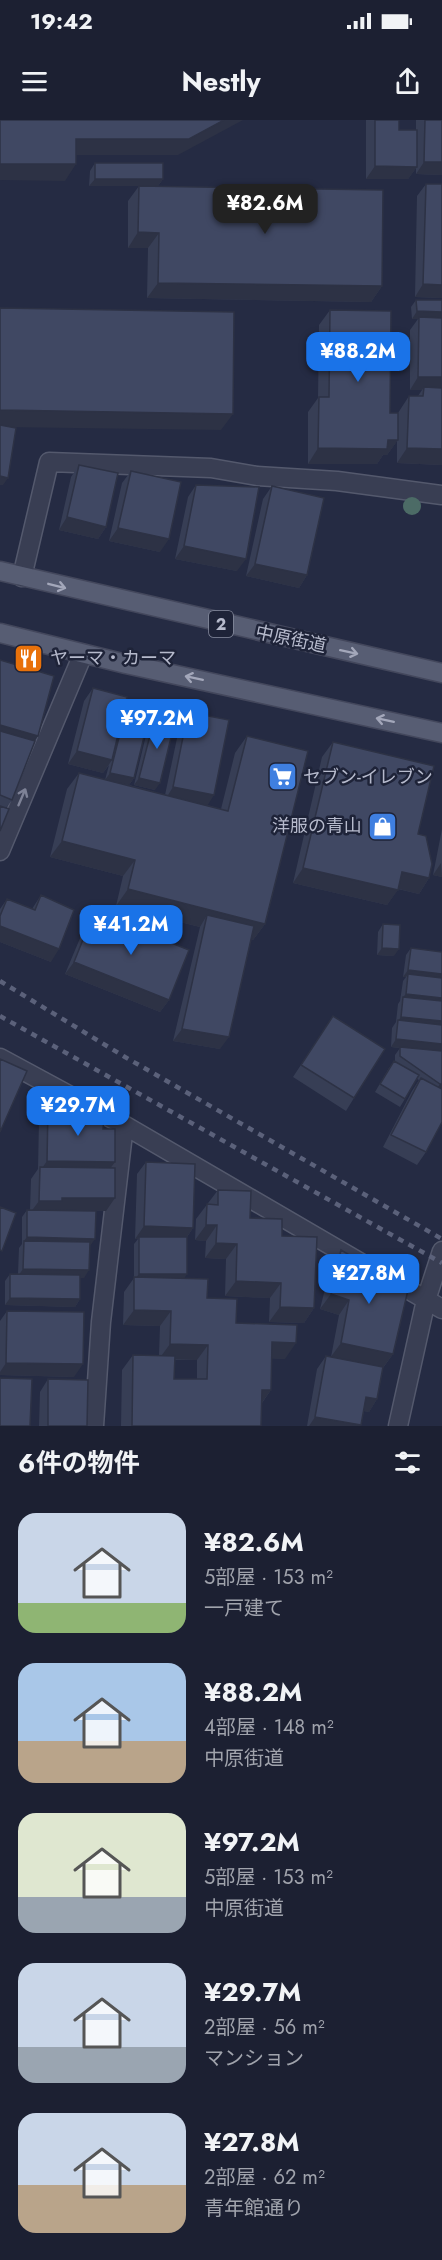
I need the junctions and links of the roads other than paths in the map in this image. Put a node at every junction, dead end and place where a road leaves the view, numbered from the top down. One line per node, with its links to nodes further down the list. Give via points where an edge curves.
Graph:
1 (442, 495): 3 (street, via 212,468 49,462)
2 (0, 571): 3 (main road, 中原街道 / 2)
3 (22, 577): 6 (main road, 中原街道 / 2, one-way to 6)
4 (0, 633): 5 (main road)
5 (83, 654): 7 (main road, one-way to 5); 8 (street, one-way to 5)
6 (442, 673)
7 (442, 733)
8 (0, 851)
9 (0, 1058): 10 (street)
10 (124, 1125): 12 (street); 13 (street, via 101,1322)
11 (442, 1251): 12 (street)
12 (434, 1305): 14 (street)
13 (94, 1426)
14 (398, 1426)

